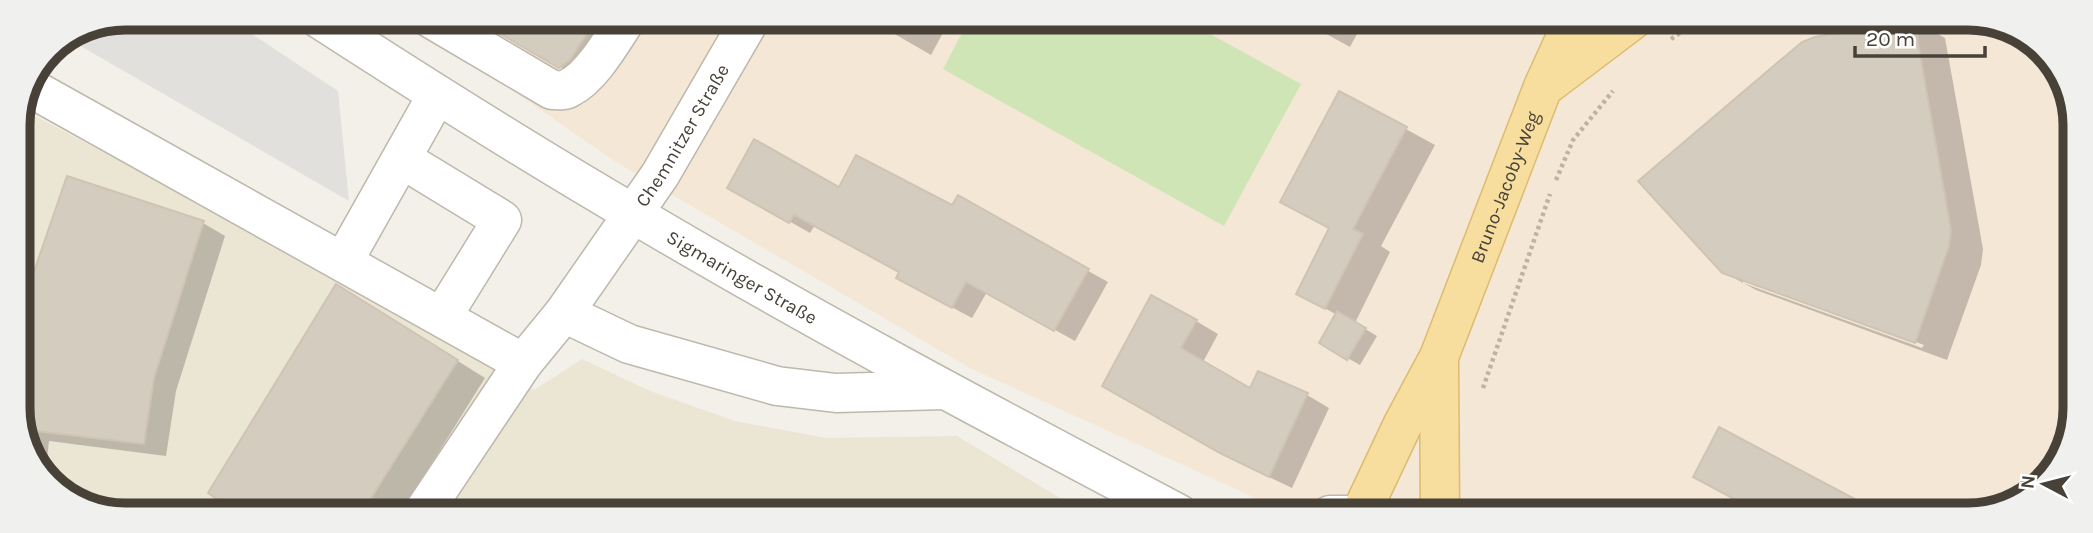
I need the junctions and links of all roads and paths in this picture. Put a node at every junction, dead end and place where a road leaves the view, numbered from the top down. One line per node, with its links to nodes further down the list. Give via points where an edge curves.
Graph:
1 (364, 30): 12 (street, Sigmaringer Straße)
2 (450, 30): 3 (street, via 552,90 568,89 580,80)
3 (619, 30)
4 (742, 30): 14 (street, Chemnitzer Straße)
5 (1569, 30): 9 (main road, Bruno-Jacoby-Weg)
6 (1619, 30): 9 (main road)
7 (1684, 30): 8 (path)
8 (1662, 45)
9 (1544, 87): 18 (main road, Bruno-Jacoby-Weg)
10 (1616, 87): 20 (path, via 1573,140 1552,187)
11 (37, 91): 15 (street)
12 (437, 95): 13 (street); 14 (street, Sigmaringer Straße)
13 (402, 159): 15 (street); 17 (street, via 502,220)
14 (634, 215): 16 (street, Chemnitzer Straße); 21 (street, Sigmaringer Straße)
15 (343, 262): 17 (street)
16 (564, 313): 19 (street, Chemnitzer Straße); 21 (street, via 629,344 777,386 836,393)
17 (442, 317): 19 (street)
18 (1439, 357): 24 (main road, Bruno-Jacoby-Weg); 25 (main road, Bruno-Jacoby-Weg)
19 (523, 363): 22 (street, Chemnitzer Straße)
20 (1483, 388)
21 (944, 390): 23 (street, Sigmaringer Straße)
22 (429, 503)
23 (1158, 503)
24 (1366, 503)
25 (1440, 503)

